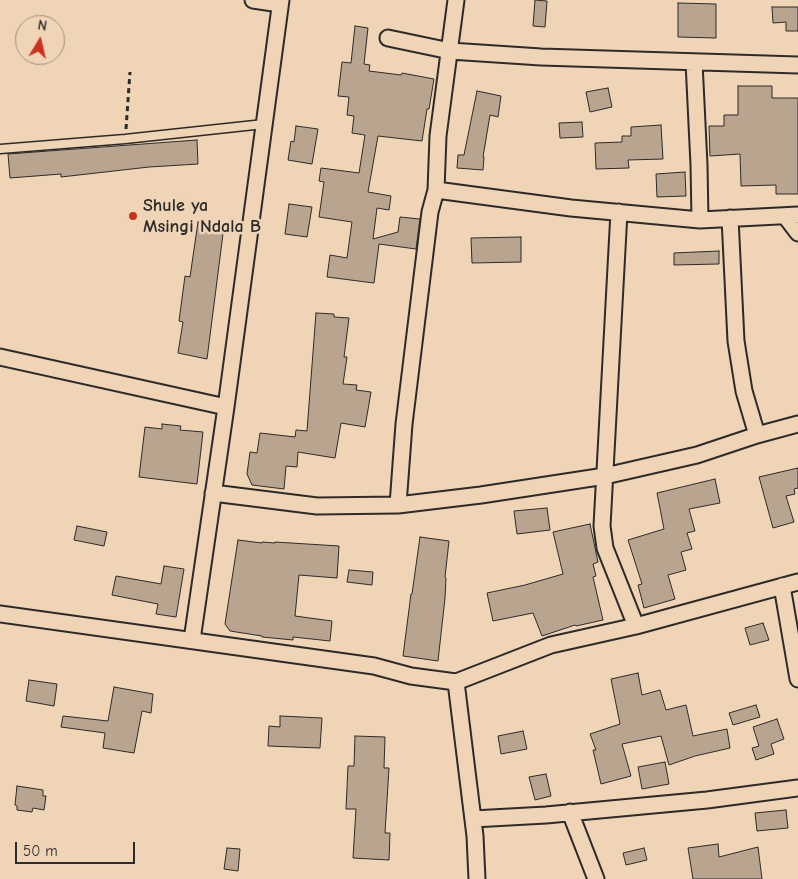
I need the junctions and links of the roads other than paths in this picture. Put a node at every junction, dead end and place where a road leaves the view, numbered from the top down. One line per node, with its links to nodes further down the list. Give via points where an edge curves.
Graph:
1 (253, 0): 3 (street)
2 (456, 0): 5 (street)
3 (280, 2): 8 (street)
4 (388, 38): 5 (street)
5 (450, 50): 6 (street, via 541,57); 10 (street, via 438,136)
6 (694, 62): 7 (street); 14 (street)
7 (798, 65)
8 (264, 124): 9 (lane); 17 (street)
9 (0, 149)
10 (436, 190): 11 (street); 22 (street, via 430,212 404,424)
11 (619, 212): 14 (street); 20 (street)
12 (792, 215): 13 (street); 15 (street)
13 (730, 218): 14 (street); 19 (street, via 736,341 744,391)
14 (700, 220)
15 (798, 233)
16 (0, 357): 17 (street)
17 (226, 407): 21 (street)
18 (798, 424): 19 (street)
19 (757, 435): 20 (street, via 697,454)
20 (604, 476): 22 (street); 26 (street, via 602,517 605,548)
21 (213, 493): 22 (street, via 317,506); 27 (street)
22 (398, 505)
23 (798, 582): 24 (street)
24 (782, 586): 26 (street); 28 (street)
25 (0, 614): 27 (street)
26 (636, 626): 29 (street, via 551,645)
27 (192, 640): 29 (street, via 374,666 410,676)
28 (798, 679)
29 (456, 682): 32 (street)
30 (798, 788): 31 (street)
31 (570, 812): 32 (street); 34 (street)
32 (473, 819): 33 (street)
33 (477, 879)
34 (596, 879)

